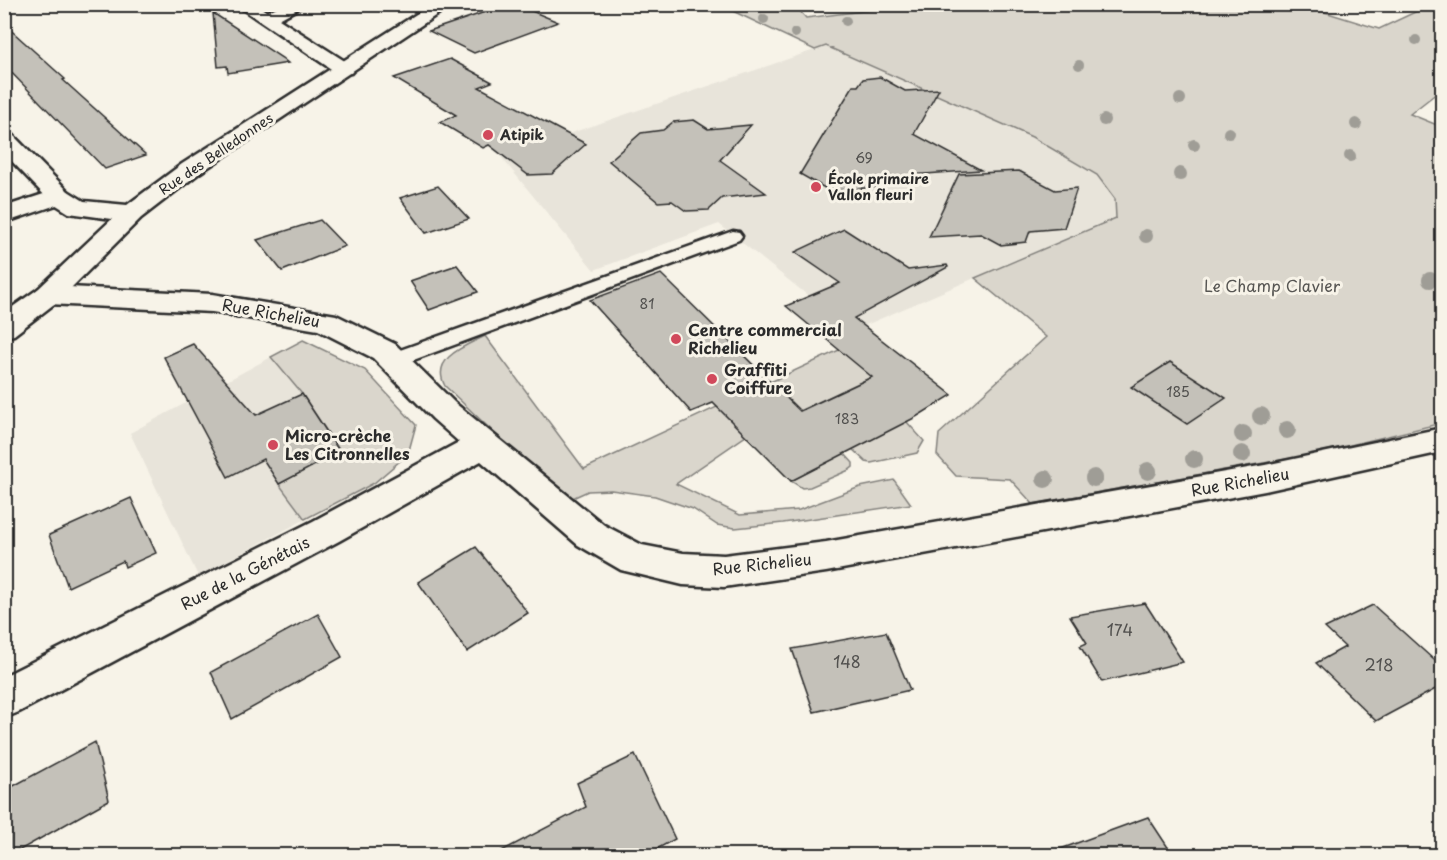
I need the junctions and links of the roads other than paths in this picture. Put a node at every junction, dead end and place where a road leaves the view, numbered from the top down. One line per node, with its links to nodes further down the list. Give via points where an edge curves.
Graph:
1 (243, 4): 4 (street)
2 (298, 4): 4 (street)
3 (445, 4): 5 (street, Rue des Belledonnes)
4 (266, 19): 5 (street)
5 (344, 69): 8 (street, Rue des Belledonnes, via 190,169)
6 (4, 138): 7 (street)
7 (59, 196): 8 (street, via 78,208); 9 (street)
8 (132, 213): 11 (street, Rue des Belledonnes)
9 (4, 216)
10 (733, 236): 13 (lane)
11 (48, 295): 12 (street, Rue des Belledonnes); 13 (street, Rue Richelieu, via 212,303 326,322 384,351)
12 (4, 328)
13 (393, 360): 15 (street, Rue Richelieu)
14 (1443, 440): 15 (street, Rue Richelieu, via 1265,478 826,557 724,571 683,569 634,559 591,535)
15 (484, 444): 16 (street, Rue de la Génétais)
16 (4, 698)

